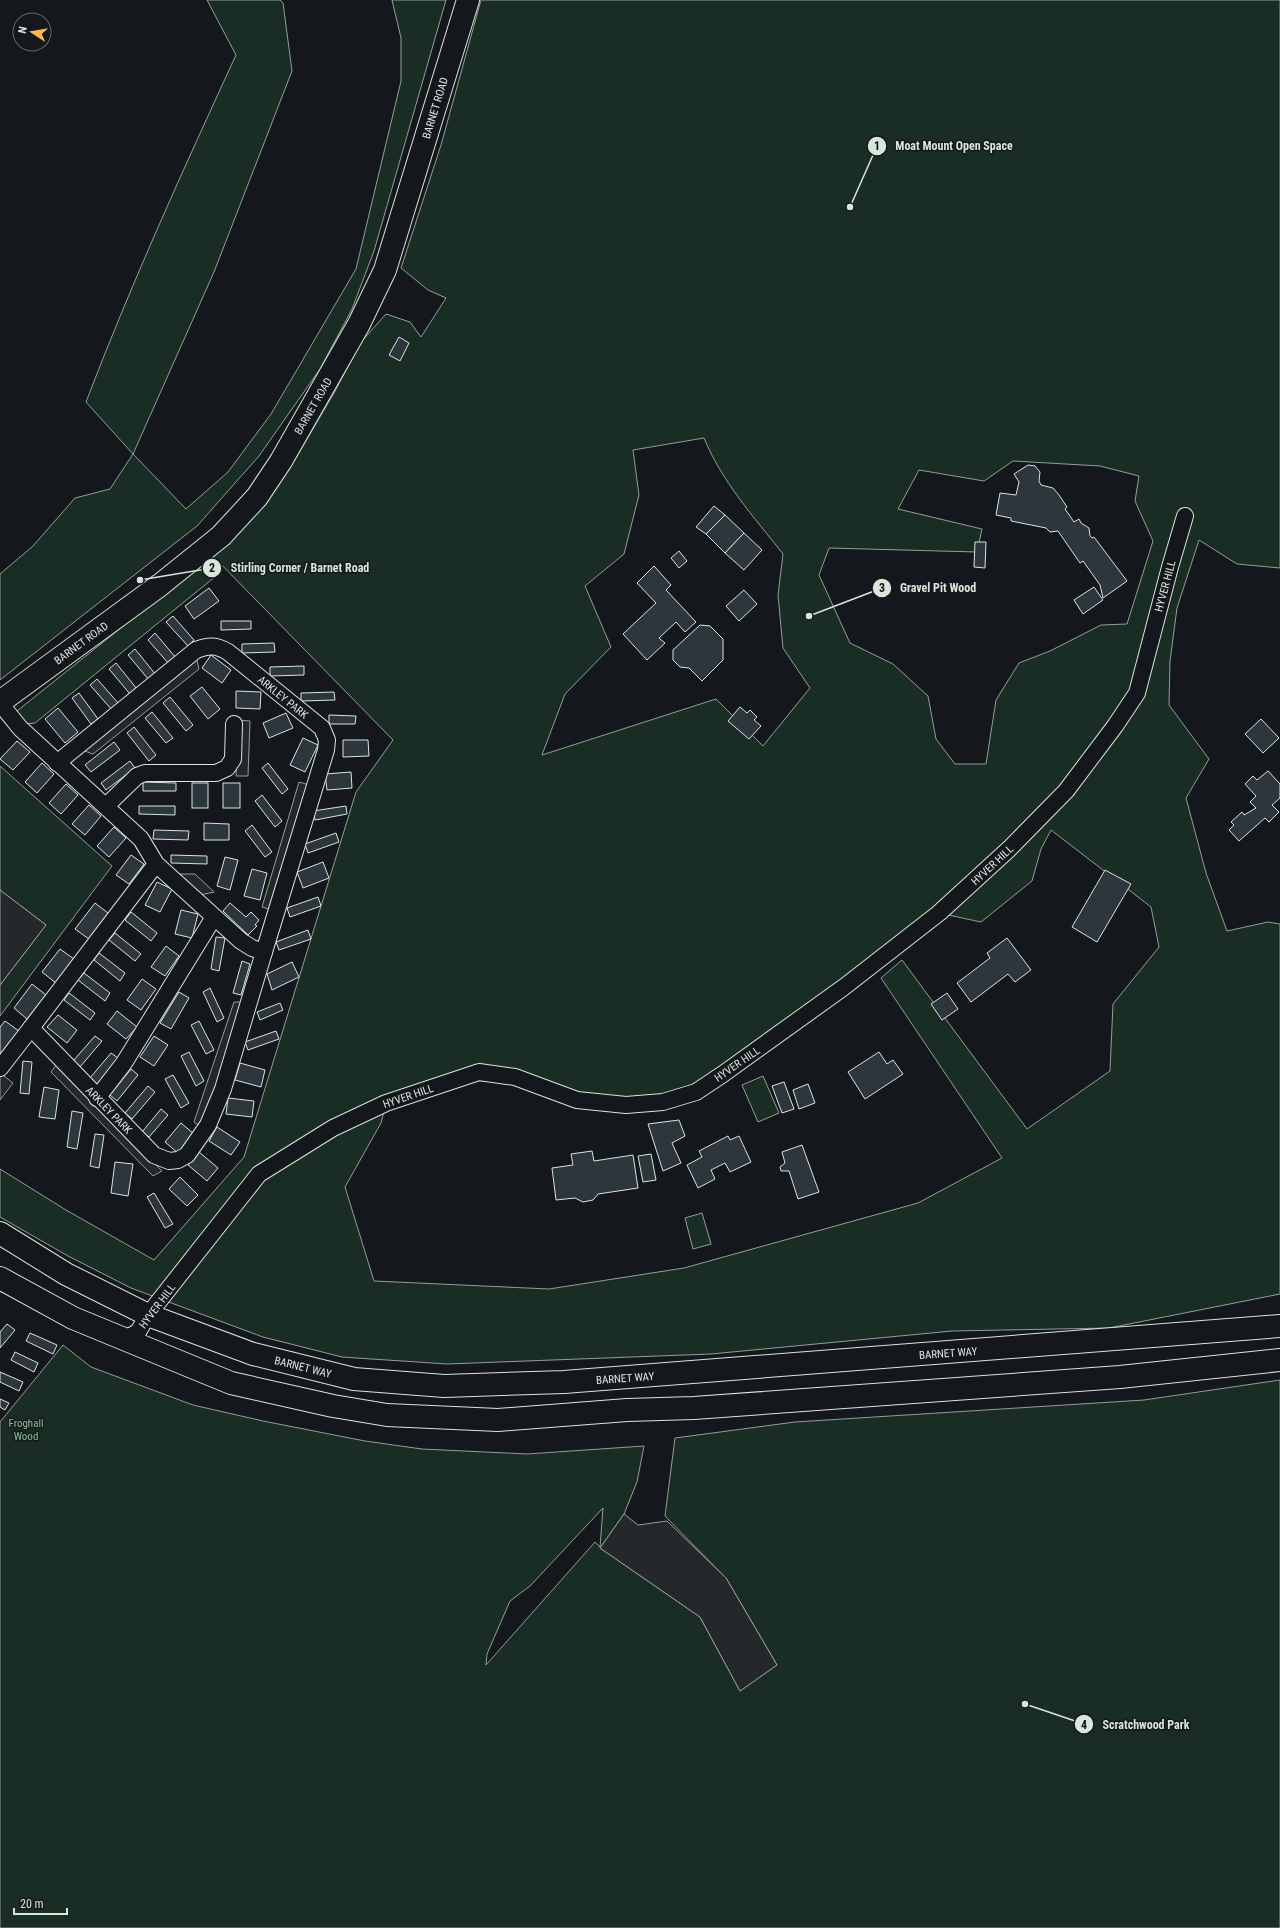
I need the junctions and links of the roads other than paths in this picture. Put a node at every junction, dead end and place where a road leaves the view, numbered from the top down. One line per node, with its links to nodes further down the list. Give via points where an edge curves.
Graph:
1 (468, 0): 3 (main road, BARNET ROAD, via 385,270 359,324 281,461 257,497 221,536 160,585)
2 (1185, 516): 15 (street, HYVER HILL, via 1136,693 1115,726 1066,791 1009,850 939,913 844,987 696,1092 664,1102 626,1105 577,1100 515,1077 479,1072 386,1103 333,1128 260,1174)
3 (0, 703): 5 (street, via 20,728)
4 (234, 724): 6 (street, via 233,759 227,768 216,773 145,773 137,776)
5 (57, 763): 6 (street); 9 (street, ARKLEY PARK, via 196,650 207,645 228,652 322,728 327,740 326,750)
6 (106, 806): 7 (street, via 141,839)
7 (156, 864): 8 (street); 10 (street)
8 (214, 917): 9 (street, via 241,941); 12 (street, via 124,1063)
9 (264, 952): 12 (street, ARKLEY PARK, via 215,1111 187,1155 169,1161 154,1155)
10 (31, 1028): 11 (street); 12 (street, ARKLEY PARK)
11 (0, 1068)
12 (97, 1098)
13 (0, 1233): 15 (main road, BARNET WAY, via 66,1274)
14 (0, 1278): 17 (main road, via 73,1318)
15 (148, 1315): 16 (main road, BARNET WAY, via 253,1354 354,1379 444,1386 564,1382); 17 (street, HYVER HILL, via 138,1332)
16 (1280, 1326)
17 (123, 1340): 18 (main road, via 231,1383 333,1406 387,1415 498,1420 627,1410 702,1408 1120,1377)
18 (1280, 1360)

